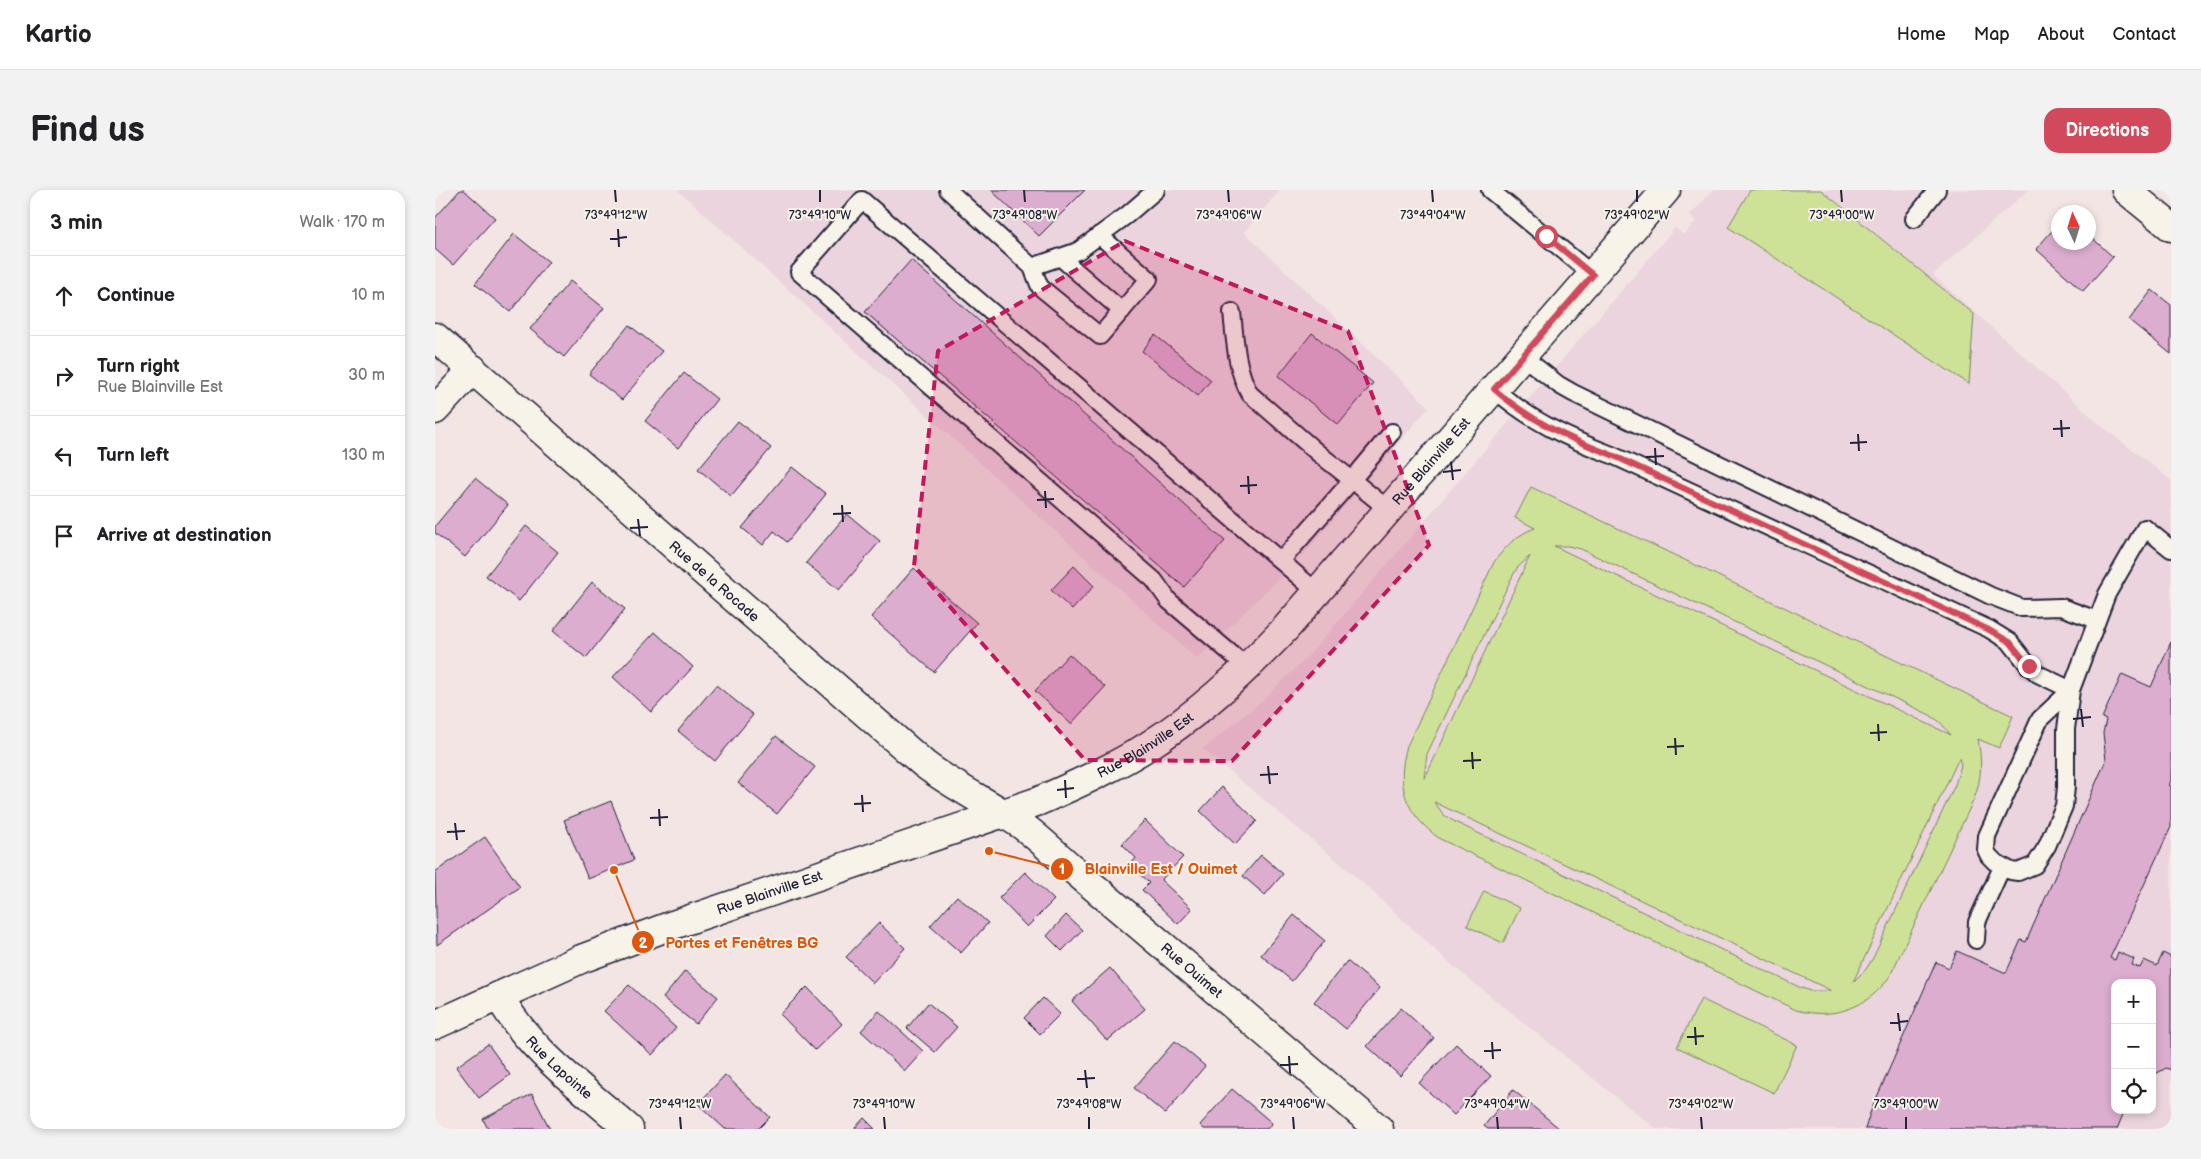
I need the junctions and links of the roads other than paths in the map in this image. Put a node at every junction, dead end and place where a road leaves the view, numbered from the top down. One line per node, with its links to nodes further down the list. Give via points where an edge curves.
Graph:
1 (948, 190): 11 (lane)
2 (1156, 190): 9 (lane)
3 (1490, 190): 12 (lane)
4 (1666, 190): 12 (street, Rue Blainville Est)
5 (1937, 190): 7 (lane)
6 (2126, 190): 8 (street)
7 (1914, 218)
8 (2171, 227)
9 (1099, 235): 10 (lane, via 1078,251); 13 (lane, via 1149,279)
10 (1060, 257): 11 (lane); 13 (lane)
11 (1032, 267): 13 (lane, via 1040,286 1100,336)
12 (1593, 275): 16 (street, Rue Blainville Est)
13 (1122, 311)
14 (1232, 312): 21 (lane, via 1240,370 1250,394)
15 (435, 337): 17 (street, Rue de la Rocade)
16 (1522, 356): 18 (street, Rue Blainville Est); 26 (lane, via 1573,393 2004,602 2022,608 2061,606)
17 (473, 369): 19 (street); 29 (street, Rue de la Rocade, via 924,764)
18 (1494, 389): 22 (street, Rue Blainville Est); 28 (lane, via 1536,420 1575,441 1630,463 1989,630 2010,642 2038,674)
19 (435, 410)
20 (1392, 432): 21 (lane)
21 (1352, 480): 22 (lane); 24 (lane)
22 (1389, 510): 25 (street, Rue Blainville Est)
23 (2171, 549): 26 (lane, via 2145,528 2107,594)
24 (1281, 560): 25 (lane); 27 (lane, via 862,200 799,272 1154,580 1169,601)
25 (1318, 592): 27 (street, Rue Blainville Est)
26 (2097, 620): 28 (lane)
27 (1247, 667): 29 (street, Rue Blainville Est, via 1175,728 1149,745 1089,778)
28 (2071, 690): 30 (lane, via 2040,719 1987,836 1986,850); 30 (lane, via 2062,813 2035,865 2018,872)
29 (1003, 813): 32 (street, Rue Blainville Est, via 667,927 581,959); 35 (street, Rue Ouimet, via 1041,839)
30 (2002, 867): 31 (lane, via 1977,922)
31 (1976, 940)
32 (499, 996): 33 (street, Rue Blainville Est); 34 (street, Rue Lapointe, via 531,1042)
33 (435, 1025)
34 (629, 1129)
35 (1379, 1129)

